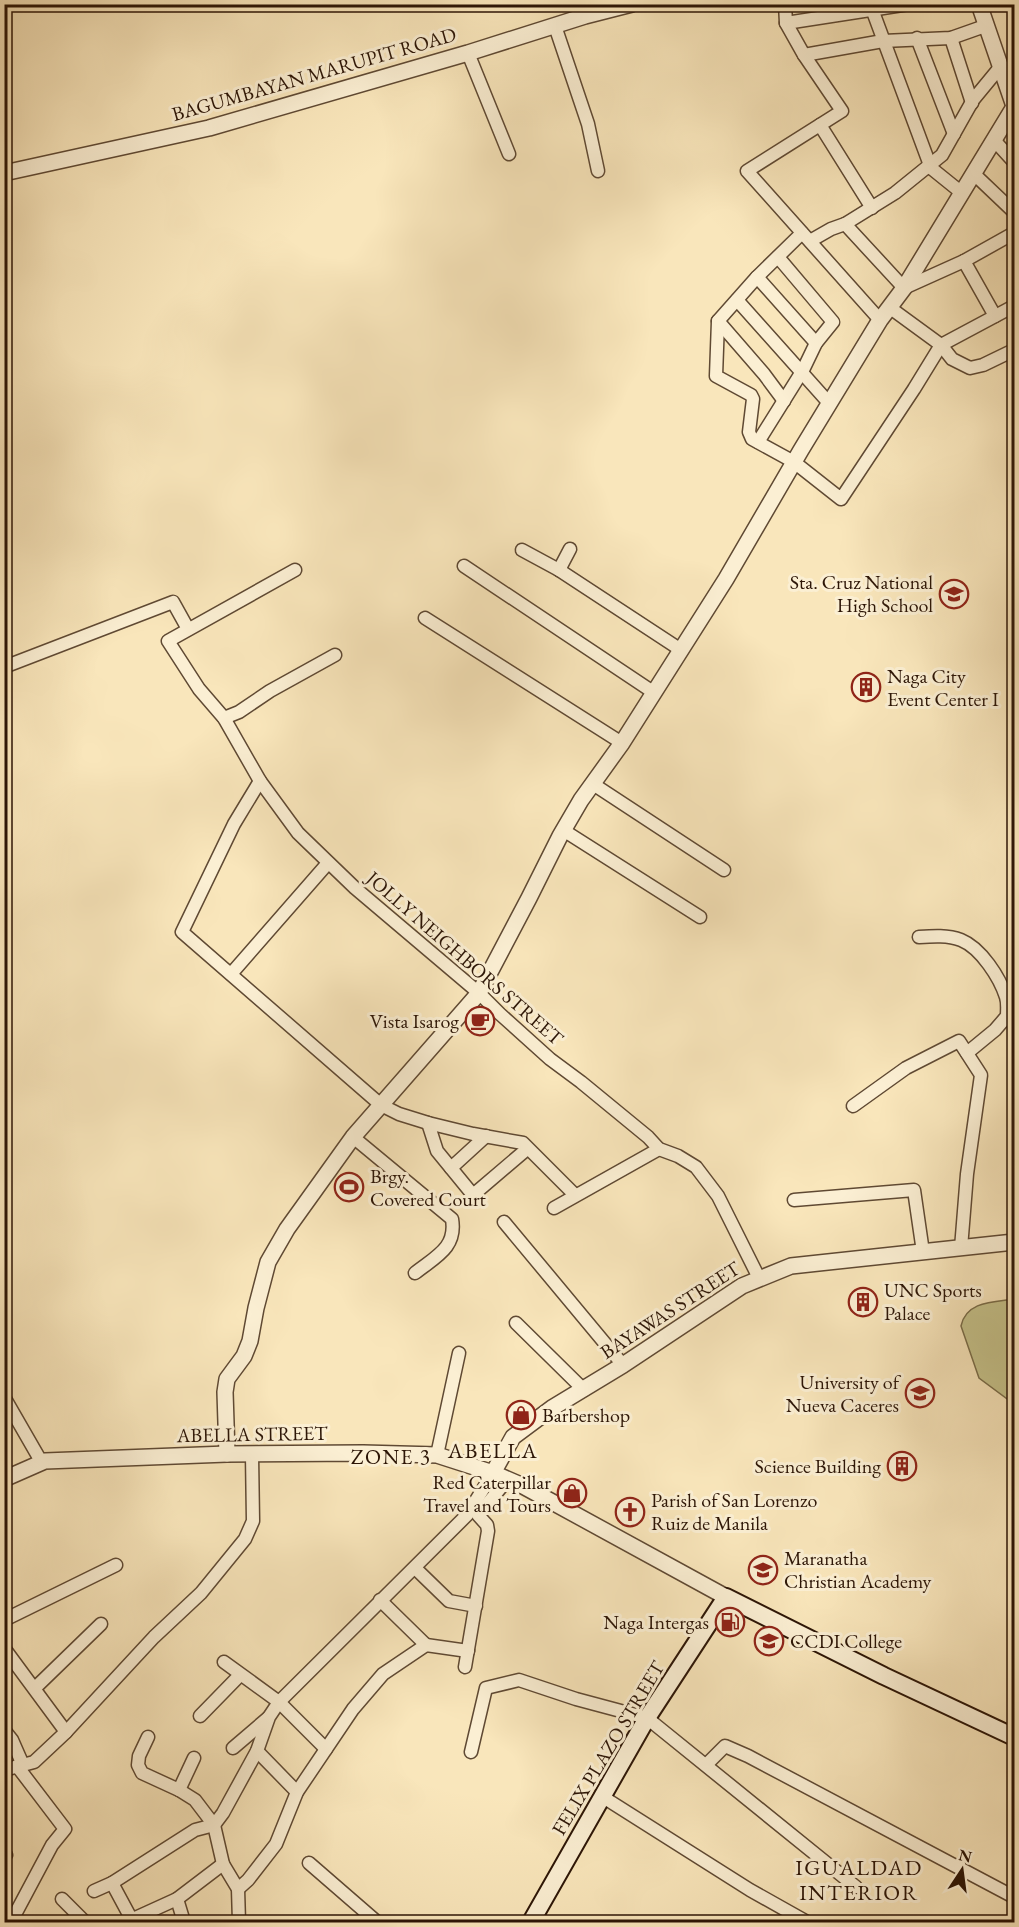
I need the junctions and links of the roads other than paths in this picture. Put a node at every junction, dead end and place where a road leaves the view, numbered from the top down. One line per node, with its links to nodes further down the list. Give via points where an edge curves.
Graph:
1 (632, 4): 6 (street, BAGUMBAYAN MARUPIT ROAD)
2 (784, 4): 7 (street)
3 (909, 4): 5 (street)
4 (979, 4): 9 (street)
5 (872, 9): 7 (street); 12 (street)
6 (583, 10): 8 (street, BAGUMBAYAN MARUPIT ROAD)
7 (786, 22): 14 (street)
8 (555, 26): 13 (street, BAGUMBAYAN MARUPIT ROAD); 24 (street, via 588,124)
9 (985, 26): 11 (street); 15 (street)
10 (917, 38): 11 (street); 12 (street); 19 (street)
11 (951, 38): 16 (street)
12 (883, 42): 14 (street); 23 (street)
13 (468, 53): 21 (street); 25 (street, BAGUMBAYAN MARUPIT ROAD, via 200,130)
14 (804, 55): 18 (street, via 842,111)
15 (1001, 66): 16 (street); 17 (street)
16 (972, 103): 19 (street)
17 (1013, 113): 20 (street)
18 (820, 125): 28 (street); 32 (street, via 747,171)
19 (954, 134): 23 (street, via 942,155)
20 (994, 140): 22 (street); 26 (street)
21 (509, 154)
22 (1014, 162)
23 (930, 165): 27 (street); 28 (street)
24 (598, 171)
25 (4, 173)
26 (973, 173): 27 (street); 29 (street)
27 (962, 193): 36 (street)
28 (872, 208): 30 (street)
29 (1014, 212)
30 (845, 224): 32 (street); 36 (street)
31 (1014, 233): 34 (street)
32 (806, 237): 33 (street); 39 (street)
33 (778, 257): 35 (street); 42 (street, via 833,322)
34 (964, 261): 36 (street); 40 (street)
35 (757, 278): 37 (street); 42 (street)
36 (904, 288): 39 (street)
37 (737, 300): 41 (street); 45 (street)
38 (1014, 306): 40 (street)
39 (885, 314): 43 (street); 47 (street)
40 (995, 316): 43 (street)
41 (718, 321): 46 (street); 48 (street, via 717,376 751,395 749,432)
42 (816, 343): 45 (street)
43 (941, 345): 44 (street, via 952,359 970,368); 49 (street, via 841,499)
44 (1014, 350)
45 (801, 373): 46 (street); 47 (street)
46 (784, 401): 48 (street)
47 (829, 403): 49 (street)
48 (758, 442): 49 (street)
49 (794, 462): 57 (street)
50 (570, 549): 54 (street)
51 (522, 550): 54 (street)
52 (464, 566): 60 (street)
53 (295, 570): 56 (street)
54 (559, 570): 57 (street)
55 (425, 618): 62 (street)
56 (188, 629): 59 (street, via 173,602); 61 (street, JOLLY NEIGHBORS STREET, via 168,640 199,689)
57 (681, 650): 60 (street)
58 (335, 655): 61 (street)
59 (4, 667)
60 (653, 692): 62 (street)
61 (224, 718): 63 (street, JOLLY NEIGHBORS STREET)
62 (622, 743): 64 (street)
63 (260, 781): 66 (street, JOLLY NEIGHBORS STREET, via 298,833); 70 (street, via 234,824 182,932)
64 (593, 784): 65 (street); 67 (street)
65 (564, 830): 68 (street); 71 (street)
66 (328, 863): 70 (street); 71 (street, JOLLY NEIGHBORS STREET)
67 (724, 870)
68 (700, 917)
69 (919, 937): 72 (street, via 962,940 989,964 1007,999 1007,1016)
70 (231, 974): 73 (street)
71 (479, 993): 73 (street); 79 (street, JOLLY NEIGHBORS STREET, via 550,1059)
72 (967, 1053): 74 (street, via 959,1041 906,1068); 86 (street, via 981,1075)
73 (381, 1105): 75 (street); 77 (street)
74 (854, 1106)
75 (428, 1123): 76 (street); 80 (street, via 437,1151)
76 (486, 1136): 78 (street, via 522,1143); 80 (street)
77 (353, 1137): 88 (street, via 452,1219 454,1232 449,1244); 95 (street, via 286,1229 268,1262 250,1341 227,1379)
78 (527, 1149): 80 (street, via 473,1195); 81 (street)
79 (659, 1149): 81 (street); 89 (street, JOLLY NEIGHBORS STREET, via 696,1167 718,1196)
80 (451, 1168)
81 (575, 1195): 83 (street)
82 (794, 1200): 87 (street, via 914,1190)
83 (554, 1208)
84 (504, 1222): 92 (street)
85 (1014, 1242): 86 (street, BAYAWAS STREET)
86 (961, 1248): 87 (street, BAYAWAS STREET)
87 (923, 1252): 89 (street, BAYAWAS STREET, via 791,1266)
88 (415, 1273)
89 (759, 1278): 92 (street, BAYAWAS STREET)
90 (516, 1323): 93 (street)
91 (459, 1353): 97 (street)
92 (623, 1365): 93 (street, BAYAWAS STREET)
93 (584, 1390): 99 (street, BAYAWAS STREET, via 513,1437)
94 (4, 1398): 98 (street)
95 (226, 1454): 96 (street, ABELLA STREET); 98 (street, ABELLA STREET)
96 (252, 1455): 97 (street, ABELLA STREET); 122 (street, via 254,1521 245,1539 201,1593 154,1637)
97 (437, 1455): 99 (street, ABELLA STREET)
98 (42, 1463): 100 (street, ABELLA STREET)
99 (500, 1476): 101 (street); 102 (street); 105 (street, ABELLA STREET)
100 (4, 1479)
101 (484, 1488): 102 (street); 104 (street, via 467,1515)
102 (495, 1495): 107 (street, via 478,1515 488,1532)
103 (116, 1564): 108 (street)
104 (415, 1568): 106 (street); 107 (street, via 449,1601)
105 (726, 1597): 120 (main road, FELIX PLAZO STREET); 124 (main road, ABELLA STREET)
106 (380, 1600): 110 (street); 117 (street)
107 (476, 1605): 112 (street)
108 (4, 1620)
109 (101, 1624): 116 (street)
110 (426, 1645): 112 (street); 126 (street, via 383,1674)
111 (4, 1648): 116 (street)
112 (468, 1651): 114 (street)
113 (224, 1662): 115 (street)
114 (465, 1667)
115 (240, 1675): 117 (street); 118 (street)
116 (35, 1688): 122 (street)
117 (279, 1702): 119 (street); 126 (street)
118 (200, 1716)
119 (269, 1717): 125 (street); 127 (street)
120 (647, 1718): 128 (street, via 519,1680 486,1688); 131 (street); 135 (main road, FELIX PLAZO STREET)
121 (4, 1730): 130 (street, via 12,1740)
122 (66, 1732): 130 (street, via 34,1761)
123 (148, 1737): 133 (street, via 139,1756 142,1773)
124 (1014, 1737)
125 (233, 1748)
126 (326, 1749): 134 (street)
127 (257, 1751): 134 (street); 136 (street)
128 (471, 1752)
129 (194, 1758): 133 (street)
130 (20, 1765): 132 (street); 147 (street, via 64,1829)
131 (706, 1765): 140 (street); 143 (street, via 725,1746)
132 (4, 1770)
133 (179, 1790): 136 (street, via 195,1800)
134 (297, 1792): 141 (street, via 276,1844)
135 (603, 1797): 152 (main road, FELIX PLAZO STREET); 153 (street)
136 (214, 1825): 138 (street); 139 (street, via 195,1830)
137 (309, 1863): 151 (street)
138 (223, 1864): 141 (street); 145 (street)
139 (112, 1883): 142 (street); 146 (street)
140 (856, 1887)
141 (238, 1889): 150 (street)
142 (94, 1892)
143 (1014, 1897)
144 (62, 1899): 148 (street)
145 (177, 1899): 146 (street); 149 (street)
146 (133, 1921)
147 (11, 1923)
148 (85, 1923)
149 (184, 1923)
150 (239, 1923)
151 (378, 1923)
152 (531, 1923)
153 (807, 1923)

